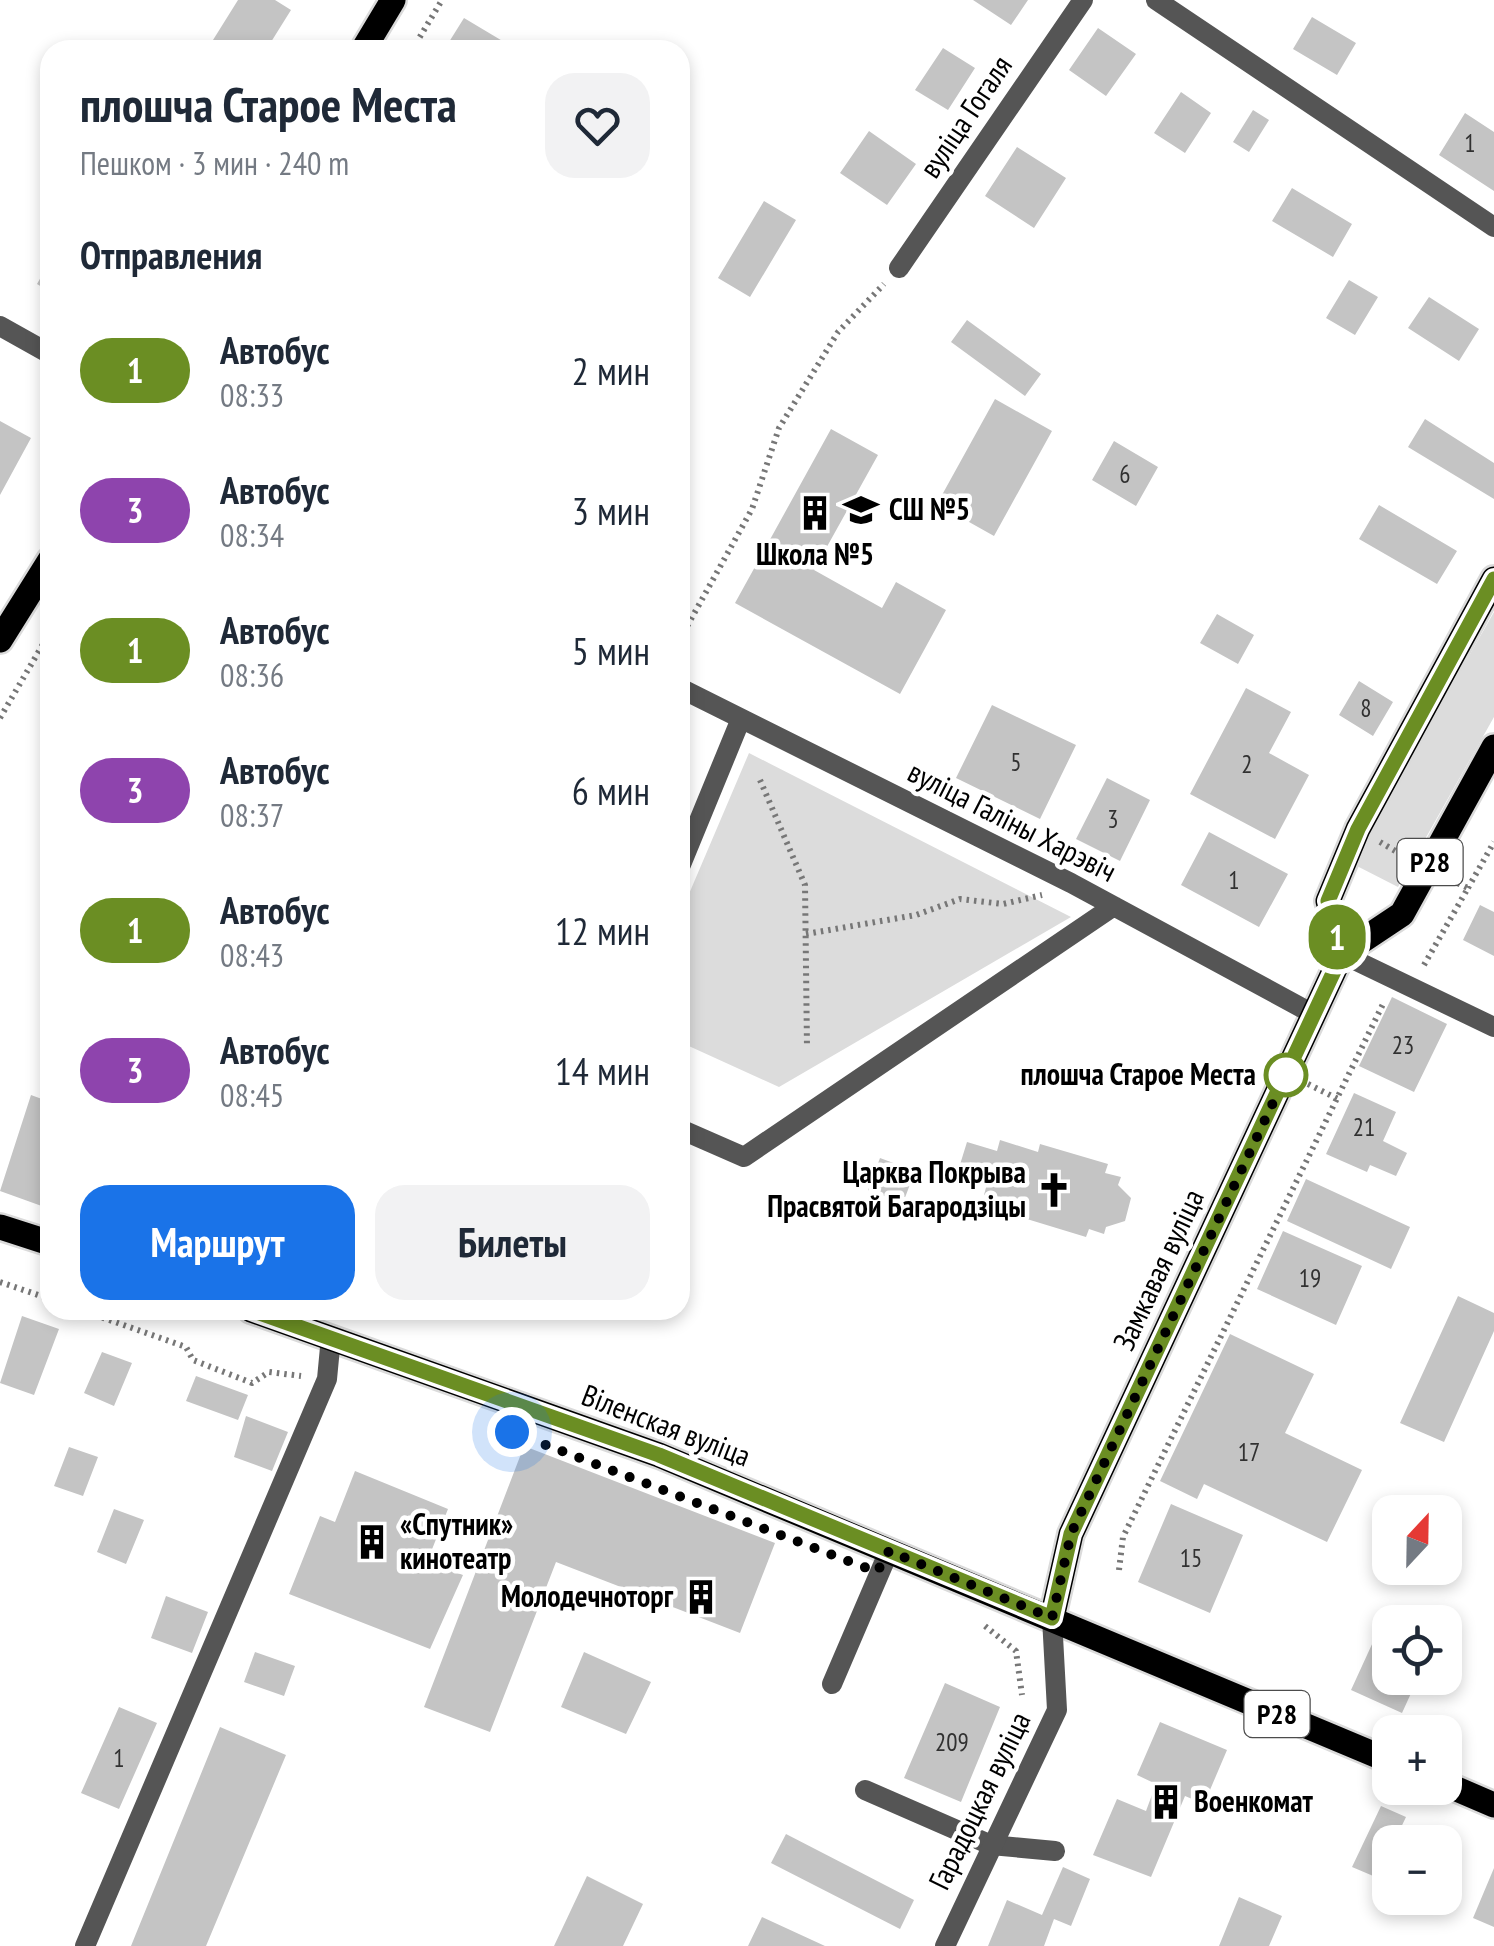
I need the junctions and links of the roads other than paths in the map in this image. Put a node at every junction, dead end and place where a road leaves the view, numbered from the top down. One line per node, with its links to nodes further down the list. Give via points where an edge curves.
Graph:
1 (393, 0): 4 (main road)
2 (1083, 0): 6 (street, вуліца Гогаля)
3 (1156, 0): 5 (street)
4 (368, 40)
5 (1494, 227)
6 (899, 268)
7 (0, 326): 8 (street)
8 (40, 348)
9 (40, 576): 11 (main road)
10 (1494, 578): 17 (main road, Р28, via 1358,829 1328,901)
11 (0, 640)
12 (690, 694): 13 (street, вуліца Галіны Харэвіч)
13 (740, 721): 15 (street); 16 (street, вуліца Галіны Харэвіч)
14 (1494, 748): 17 (main road, Р28, via 1402,914)
15 (690, 843)
16 (1114, 906): 18 (street, вуліца Галіны Харэвіч); 20 (street, via 744,1158)
17 (1342, 954): 18 (main road, Замкавая вуліца); 19 (street)
18 (1315, 1015): 26 (main road, Замкавая вуліца, via 1071,1534)
19 (1494, 1027)
20 (690, 1134)
21 (0, 1227): 22 (main road)
22 (40, 1240)
23 (280, 1320): 24 (main road, Віленская вуліца)
24 (330, 1337): 25 (main road, Віленская вуліца, via 659,1455); 34 (street, via 328,1379)
25 (889, 1551): 26 (main road, Віленская вуліца); 27 (street)
26 (1052, 1618): 28 (main road, Р28); 32 (street, Гарадоцкая вуліца, via 1057,1710)
27 (832, 1684)
28 (1372, 1753)
29 (865, 1790): 32 (street)
30 (1462, 1791): 31 (main road)
31 (1494, 1804)
32 (991, 1845): 33 (street); 35 (street, Гарадоцкая вуліца)
33 (1055, 1850)
34 (85, 1946)
35 (944, 1946)

